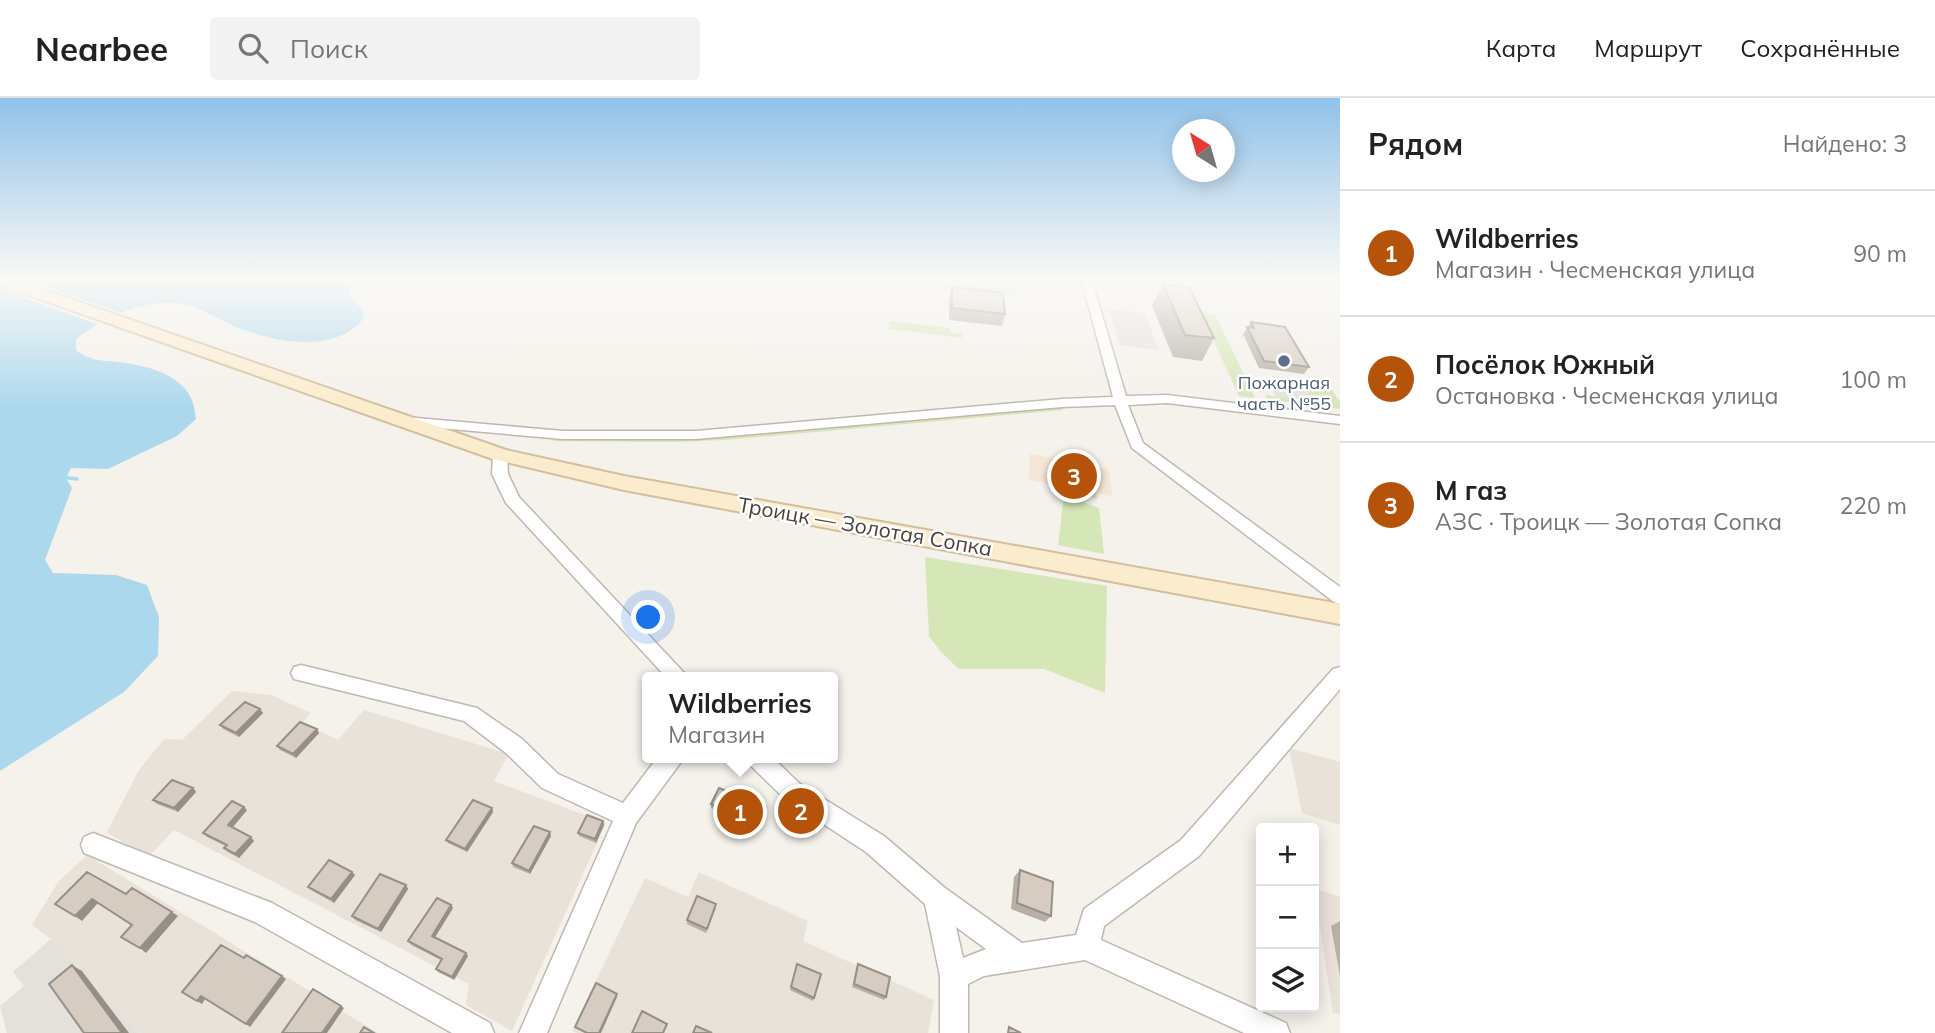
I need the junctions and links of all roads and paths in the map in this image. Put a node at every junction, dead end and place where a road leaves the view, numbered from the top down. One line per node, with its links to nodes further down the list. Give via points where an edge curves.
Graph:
1 (118, 322): 4 (street, Троицк — Золотая Сопка)
2 (1099, 322): 3 (street)
3 (1122, 400): 4 (street, via 1067,412 653,445 554,444 464,435); 5 (street, via 1167,399); 7 (street, via 1137,445)
4 (394, 420): 6 (street, Троицк — Золотая Сопка)
5 (1340, 420)
6 (500, 455): 8 (street, Троицк — Золотая Сопка, via 624,483); 9 (street, via 500,474 512,499)
7 (1340, 597)
8 (1340, 614)
9 (673, 672)
10 (301, 673): 14 (street, via 470,715 514,746 550,781)
11 (1340, 675): 17 (street, via 1190,848 1093,918)
12 (667, 763): 14 (street)
13 (763, 763): 16 (street, via 792,790 875,844)
14 (627, 816): 21 (street)
15 (93, 845): 20 (street, via 263,912)
16 (936, 897): 18 (street); 19 (street)
17 (1086, 947): 18 (street); 23 (street)
18 (1019, 957): 19 (street, via 982,962)
19 (954, 976): 22 (street)
20 (480, 1033)
21 (533, 1033)
22 (954, 1033)
23 (1276, 1033)

